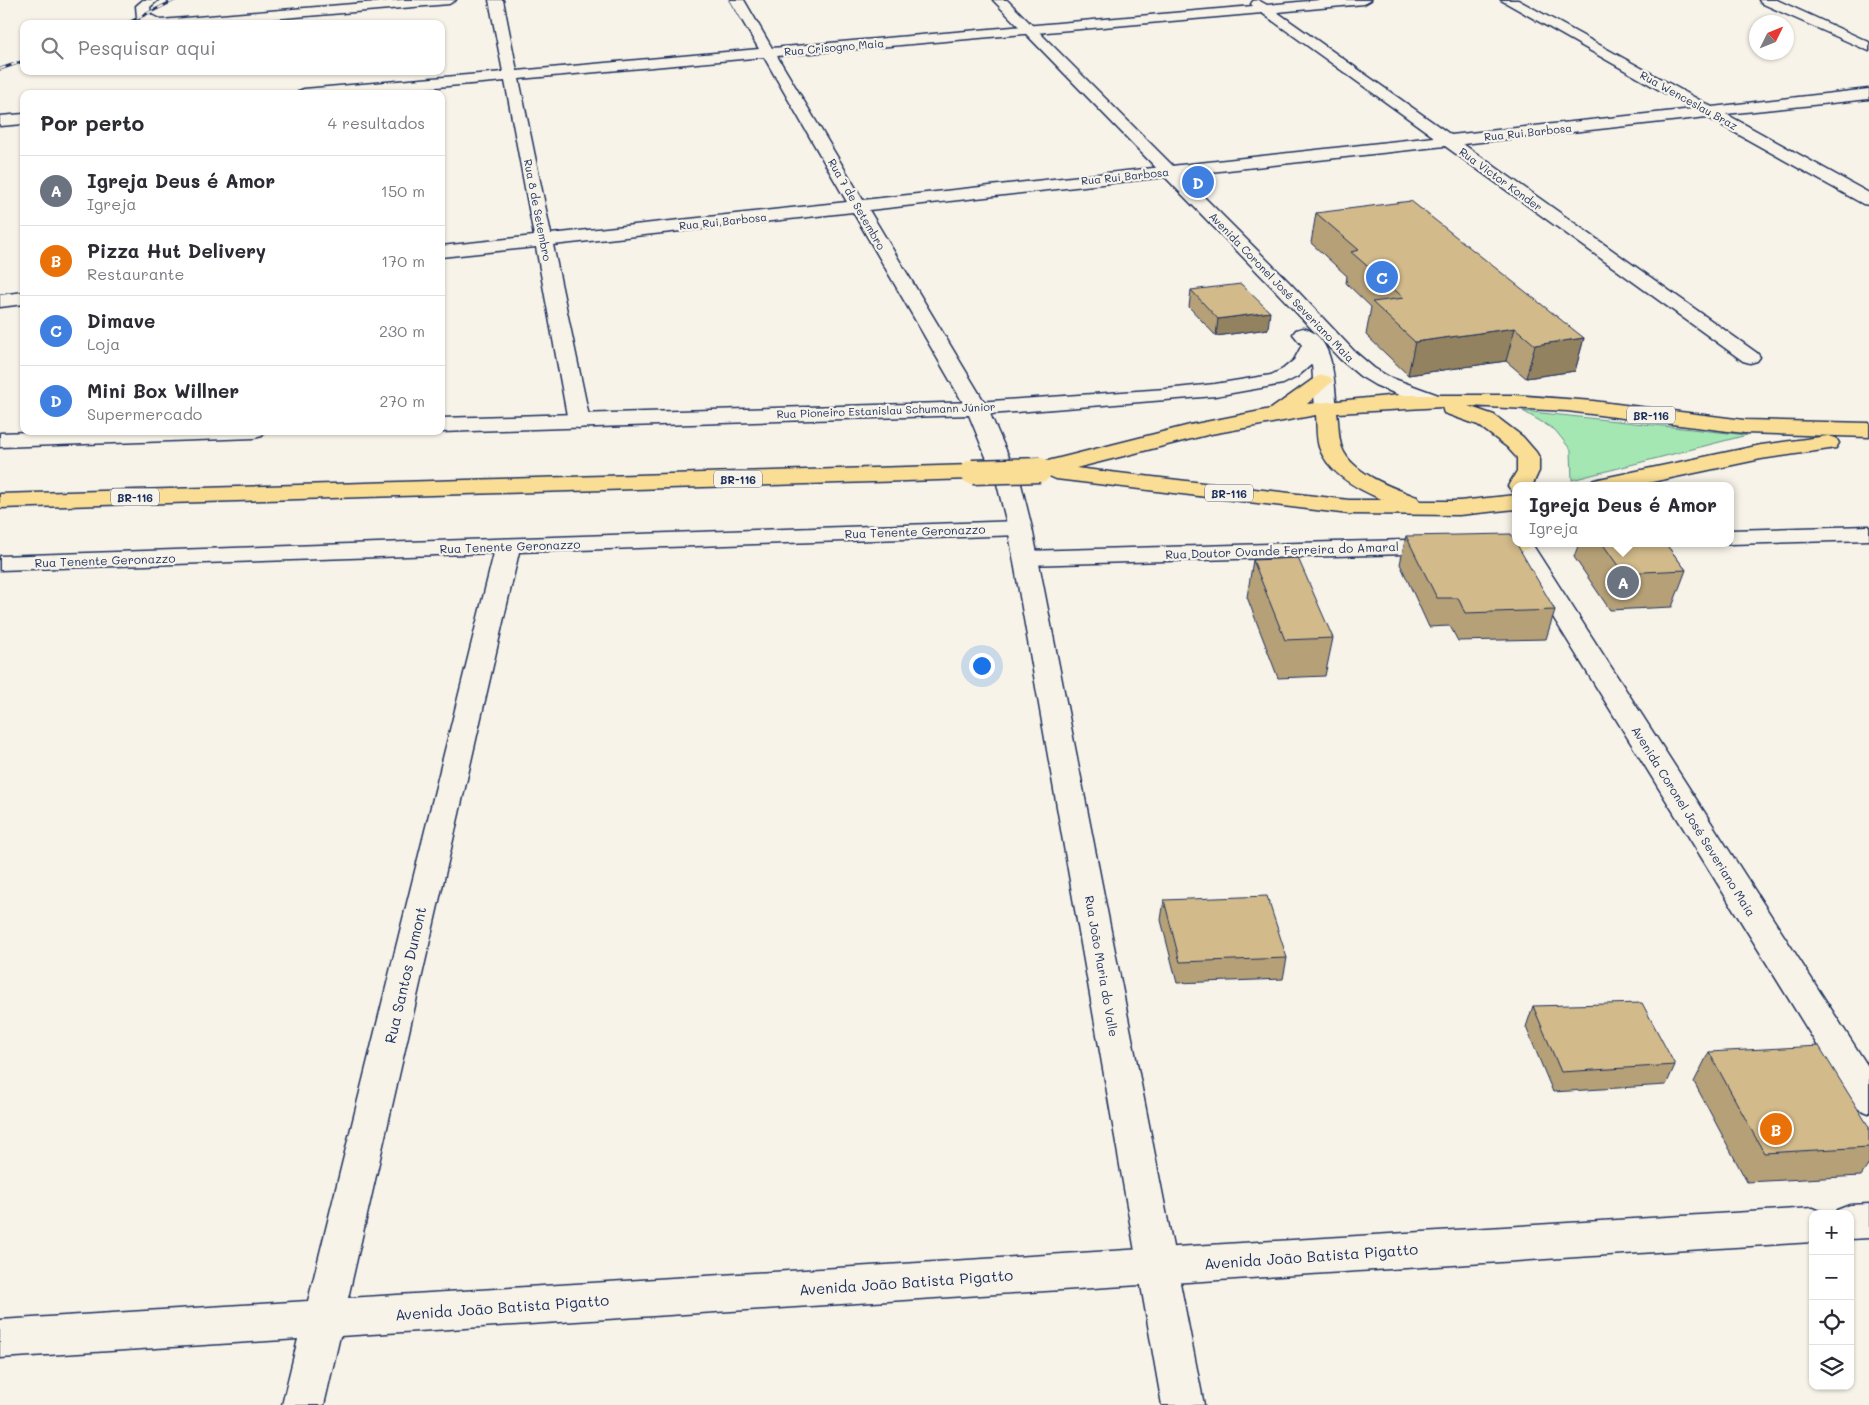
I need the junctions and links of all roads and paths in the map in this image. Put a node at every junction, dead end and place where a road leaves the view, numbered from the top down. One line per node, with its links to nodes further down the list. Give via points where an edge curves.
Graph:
1 (449, 0): 12 (street, via 197,14)
2 (496, 0): 17 (street, Rua 8 de Setembro)
3 (738, 0): 16 (street, Rua 7 de Setembro)
4 (1000, 0): 13 (street, Avenida Coronel José Severiano Maia)
5 (1364, 0): 9 (street, Rua Crisogno Maia)
6 (1508, 0): 20 (street, Rua Wenceslau Braz)
7 (1766, 0): 15 (street)
8 (147, 3): 11 (street, via 144,17)
9 (1258, 4): 13 (street, Rua Crisogno Maia); 24 (street, Rua Victor Konder)
10 (987, 6): 14 (street)
11 (149, 20)
12 (175, 20)
13 (1029, 30): 14 (street, Rua Crisogno Maia); 26 (street, Avenida Coronel José Severiano Maia)
14 (1012, 31): 16 (street, Rua Crisogno Maia); 23 (street)
15 (1869, 46)
16 (769, 53): 17 (street, Rua Crisogno Maia); 28 (street, Rua 7 de Setembro)
17 (511, 76): 18 (street, Rua Crisogno Maia); 29 (street, Rua 8 de Setembro)
18 (350, 90)
19 (1869, 94): 20 (street, Rua Rui Barbosa)
20 (1709, 112): 24 (street, Rua Rui Barbosa); 27 (street, Rua Wenceslau Braz)
21 (20, 119): 22 (street)
22 (0, 121)
23 (1116, 139)
24 (1448, 141): 26 (street, Rua Rui Barbosa); 36 (street, Rua Victor Konder)
25 (1137, 161): 26 (street, Avenida Coronel José Severiano Maia)
26 (1159, 173): 28 (street, Rua Rui Barbosa); 31 (street, Avenida Coronel José Severiano Maia); 38 (street, Avenida Coronel José Severiano Maia, via 1367,372)
27 (1869, 200)
28 (859, 206): 29 (street, Rua Rui Barbosa); 39 (street, Rua 7 de Setembro)
29 (544, 241): 30 (street, Rua Rui Barbosa); 42 (street, Rua 8 de Setembro)
30 (445, 252)
31 (1228, 255)
32 (1260, 289): 35 (street, Avenida Coronel José Severiano Maia)
33 (20, 298): 34 (street)
34 (0, 301)
35 (1312, 344): 37 (street, Avenida Coronel José Severiano Maia, via 1322,364); 39 (street, Rua Pioneiro Estanislau Schumann Júnior, via 1302,363 1276,380 1166,394)
36 (1750, 357)
37 (1323, 381): 40 (street, Avenida Coronel José Severiano Maia); 41 (highway)
38 (1433, 401): 40 (highway, BR-116); 44 (highway, BR-116, via 1591,406 1726,425); 50 (highway, via 1486,420 1515,442 1528,457 1528,471)
39 (978, 408): 42 (street, Rua Pioneiro Estanislau Schumann Júnior); 58 (street, Rua 7 de Setembro, via 1009,484)
40 (1326, 409): 41 (highway, BR-116); 55 (highway, via 1331,450 1349,473 1384,493)
41 (1272, 416): 49 (highway, BR-116, via 1211,427)
42 (579, 421): 43 (street, Rua Pioneiro Estanislau Schumann Júnior)
43 (445, 425)
44 (1869, 430)
45 (113, 435): 47 (street)
46 (1869, 438): 48 (highway)
47 (0, 440)
48 (1761, 452): 51 (highway); 52 (highway)
49 (1040, 470): 54 (highway, BR-116, bridge); 55 (highway, BR-116, via 1349,507)
50 (1522, 482)
51 (1618, 482)
52 (1679, 482)
53 (1512, 497): 55 (highway, BR-116, via 1459,508)
54 (0, 501)
55 (1419, 506)
56 (1869, 533): 57 (street)
57 (1734, 537)
58 (1023, 543): 59 (street, Rua Tenente Geronazzo); 60 (street, Rua Doutor Ovande Ferreira do Amaral); 67 (street, Rua João Maria do Valle)
59 (508, 546): 62 (street, Rua Tenente Geronazzo); 68 (street, Rua Santos Dumont)
60 (1460, 546)
61 (1516, 547): 63 (street, Avenida Coronel José Severiano Maia)
62 (0, 564)
63 (1869, 1098)
64 (1869, 1221): 65 (street)
65 (1854, 1222)
66 (1809, 1224): 67 (street, Avenida João Batista Pigatto)
67 (1157, 1266): 68 (street, Avenida João Batista Pigatto); 71 (street, Rua João Maria do Valle)
68 (323, 1319): 69 (street, Avenida João Batista Pigatto); 70 (street, Rua Santos Dumont)
69 (0, 1339)
70 (303, 1405)
71 (1183, 1405)

